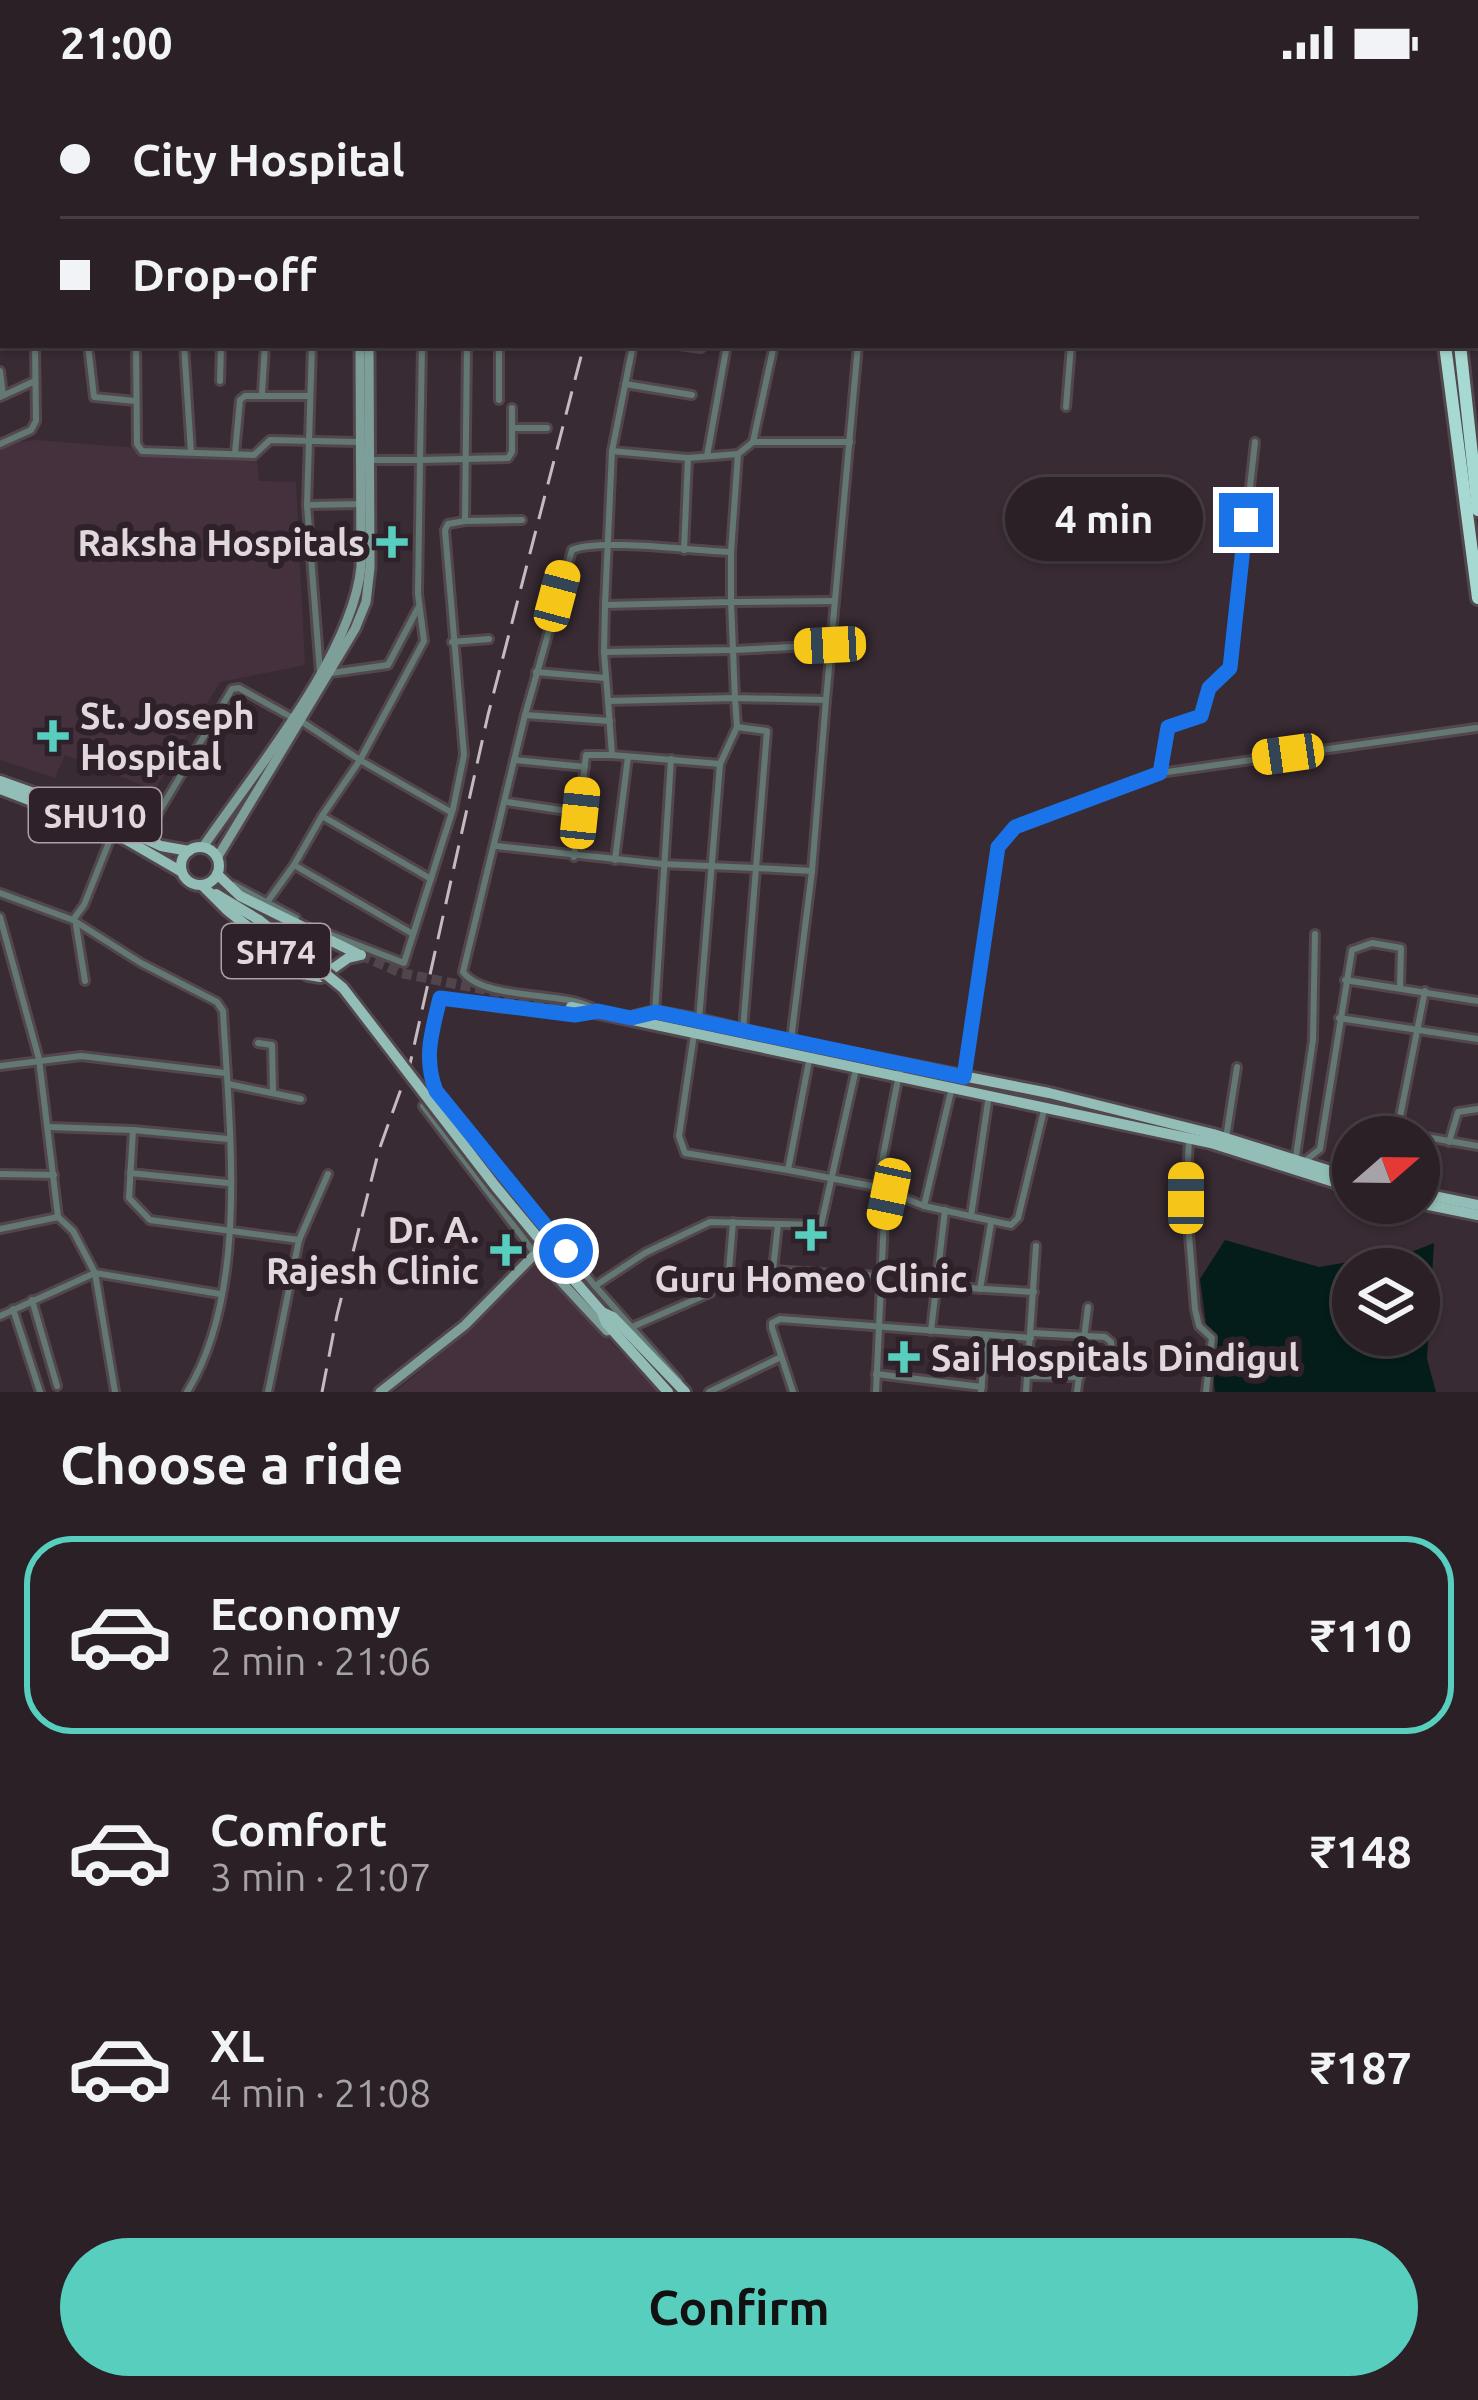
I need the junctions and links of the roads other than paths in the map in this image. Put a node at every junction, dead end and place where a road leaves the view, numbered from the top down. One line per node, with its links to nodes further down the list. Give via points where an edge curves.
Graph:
1 (34, 348): 21 (street)
2 (88, 348): 29 (street, via 94,397)
3 (136, 348): 29 (street)
4 (184, 348): 41 (street)
5 (221, 348): 22 (street)
6 (265, 348): 24 (street)
7 (312, 348): 27 (street)
8 (360, 348): 35 (main road)
9 (369, 348): 47 (main road)
10 (422, 348): 48 (street)
11 (467, 348): 45 (street)
12 (500, 348): 28 (street)
13 (632, 348): 23 (street)
14 (726, 348): 44 (street)
15 (773, 348): 36 (street)
16 (858, 348): 37 (street)
17 (1071, 348): 31 (street)
18 (1445, 348): 57 (highway)
19 (1460, 348): 51 (highway)
20 (0, 371): 26 (street)
21 (35, 381): 26 (street); 39 (street, via 34,427)
22 (220, 381)
23 (625, 384): 25 (street); 40 (street)
24 (262, 393): 27 (street); 42 (street, via 240,400)
25 (692, 395)
26 (1, 396)
27 (310, 396): 34 (street)
28 (499, 400)
29 (135, 401): 41 (street, via 139,448)
30 (512, 407): 32 (street)
31 (1066, 407)
32 (512, 428): 33 (street); 45 (street, via 508,458)
33 (547, 428)
34 (307, 442): 35 (street); 42 (street, via 269,440 257,454); 50 (street)
35 (358, 442): 49 (main road)
36 (753, 442): 37 (street); 43 (street)
37 (851, 442): 58 (street)
38 (1255, 442): 85 (street, via 1230,668 1209,688 1201,716 1168,727)
39 (0, 444)
40 (613, 451): 46 (street); 54 (street)
41 (191, 452): 42 (street)
42 (235, 453)
43 (738, 454): 44 (street); 56 (street)
44 (706, 455): 46 (street)
45 (466, 458): 48 (street); 53 (street)
46 (688, 458): 55 (street)
47 (367, 460): 48 (street); 49 (main road)
48 (420, 460): 60 (street)
49 (364, 504): 50 (street); 68 (main road, via 356,599)
50 (307, 505): 68 (street)
51 (1478, 510)
52 (522, 520): 53 (street)
53 (465, 521): 63 (street, via 445,530)
54 (606, 547): 55 (street); 61 (street); 67 (street, via 576,547 568,557)
55 (683, 550): 56 (street)
56 (731, 552): 59 (street)
57 (1478, 598)
58 (833, 601): 59 (street); 64 (street)
59 (731, 602): 61 (street); 65 (street)
60 (419, 605): 68 (street, via 388,665); 81 (street, via 420,653)
61 (605, 605): 66 (street)
62 (489, 639): 63 (street)
63 (452, 642): 88 (street, via 464,754)
64 (830, 645): 65 (street); 71 (street)
65 (733, 650): 66 (street); 70 (street)
66 (604, 652): 69 (street)
67 (536, 672): 69 (street); 73 (street)
68 (326, 674): 74 (main road)
69 (606, 678): 72 (street)
70 (735, 698): 71 (street); 72 (street); 76 (street)
71 (826, 700): 103 (street)
72 (608, 701): 75 (street)
73 (525, 715): 75 (street); 82 (street)
74 (296, 719): 81 (street); 92 (street, via 232,689); 93 (main road); 104 (main road)
75 (610, 721): 78 (street)
76 (736, 727): 83 (street); 101 (street, via 768,734)
77 (1477, 728): 85 (street)
78 (612, 755): 79 (street); 84 (street, via 586,755)
79 (628, 757): 80 (street); 97 (street)
80 (671, 759): 83 (street); 98 (street)
81 (360, 760): 88 (street); 90 (street)
82 (514, 760): 84 (street); 87 (street)
83 (720, 764): 100 (street)
84 (585, 767): 89 (street)
85 (1160, 773): 136 (street, via 1006,833)
86 (0, 785): 91 (main road, SHU10); 92 (main road, SHU10)
87 (507, 802): 89 (street); 94 (street)
88 (449, 812): 105 (street)
89 (580, 813): 96 (street)
90 (322, 816): 99 (street); 105 (street)
91 (113, 832): 102 (main road, SHU10); 109 (street)
92 (143, 839): 95 (main road, SHU10)
93 (203, 847): 95 (main road, SHU10); 104 (main road, SHU10)
94 (496, 847): 96 (street); 118 (street, via 463,972 494,988 578,1000)
95 (189, 850): 102 (main road, SHU10)
96 (574, 856): 97 (street)
97 (615, 860): 98 (street)
98 (662, 864): 100 (street); 120 (street)
99 (294, 865): 107 (street); 110 (street)
100 (710, 866): 101 (street); 121 (street)
101 (757, 868): 103 (street); 122 (street)
102 (182, 872): 104 (main road, SHU10, via 187,879)
103 (812, 872): 127 (street)
104 (212, 875): 104 (main road, SH74, via 240,896 361,955 321,977 308,974 223,908); 107 (street); 197 (main road, SHU10, bridge, via 231,902 343,988)
105 (432, 880): 110 (street)
106 (0, 893): 109 (street)
107 (267, 902): 110 (street, via 404,963)
108 (0, 917): 128 (street)
109 (74, 921): 113 (street); 134 (street, via 220,1006)
110 (414, 934)
111 (1315, 934): 153 (street)
112 (1346, 980): 114 (street); 114 (street, via 1352,950 1372,943 1402,950); 119 (street)
113 (85, 982)
114 (1400, 988): 115 (street)
115 (1425, 992): 116 (street); 123 (street)
116 (1478, 1000)
117 (571, 1006): 118 (main road)
118 (598, 1011): 120 (main road); 137 (street, via 440,998 428,1048)
119 (1339, 1018): 123 (street); 153 (street, via 1320,1149)
120 (655, 1019): 121 (main road); 124 (main road)
121 (699, 1020): 122 (main road)
122 (743, 1030): 127 (main road)
123 (1416, 1030): 125 (street); 144 (street)
124 (694, 1034): 127 (main road); 154 (street, via 682,1106 685,1153)
125 (1478, 1039)
126 (258, 1043): 138 (street, via 272,1045)
127 (789, 1048): 129 (main road); 133 (main road)
128 (39, 1059): 130 (street); 134 (street, via 81,1056); 145 (street)
129 (809, 1060): 132 (main road); 154 (street)
130 (0, 1066)
131 (1238, 1066): 147 (street)
132 (856, 1069): 133 (main road); 160 (street)
133 (900, 1071): 136 (main road); 164 (street)
134 (225, 1073): 135 (street)
135 (227, 1084): 138 (street); 148 (street)
136 (959, 1084): 139 (main road); 140 (main road); 169 (street)
137 (436, 1091): 161 (street); 166 (street, via 423,1106)
138 (273, 1092): 141 (street)
139 (1049, 1093): 142 (street); 147 (main road)
140 (989, 1095): 142 (main road); 174 (street)
141 (301, 1099)
142 (1045, 1107): 149 (main road); 176 (street, via 1018,1218)
143 (1478, 1109): 151 (street, via 1458,1112)
144 (1400, 1116)
145 (50, 1127): 146 (street); 159 (street)
146 (133, 1130): 148 (street); 155 (street)
147 (1226, 1138): 153 (main road)
148 (228, 1139): 163 (street)
149 (1189, 1139): 153 (main road); 227 (street, via 1195,1309 1213,1346)
150 (1440, 1141): 151 (street)
151 (1449, 1142): 152 (street)
152 (1478, 1146)
153 (1298, 1166): 156 (main road); 162 (main road)
154 (788, 1170): 160 (street)
155 (130, 1173): 163 (street); 179 (street, via 129,1198 150,1220)
156 (1332, 1173)
157 (0, 1174): 159 (street)
158 (328, 1174): 180 (street)
159 (54, 1175): 173 (street)
160 (834, 1178): 164 (street); 177 (street, via 821,1225)
161 (508, 1180): 166 (street); 188 (street)
162 (1332, 1180)
163 (229, 1183): 179 (street)
164 (877, 1186): 165 (street)
165 (889, 1194): 169 (street); 186 (street)
166 (491, 1197): 182 (street)
167 (1440, 1197): 168 (main road)
168 (1478, 1205)
169 (924, 1206): 171 (street)
170 (1440, 1207): 172 (main road)
171 (945, 1210): 174 (street); 189 (street)
172 (1478, 1215)
173 (58, 1216): 178 (street); 183 (street)
174 (970, 1216): 176 (street)
175 (733, 1222): 177 (street); 187 (street); 188 (street, via 688,1230)
176 (991, 1222): 190 (street)
177 (778, 1225): 184 (street, via 773,1270)
178 (0, 1229)
179 (229, 1229): 180 (street); 193 (street)
180 (299, 1240): 219 (street)
181 (1036, 1246): 191 (street)
182 (536, 1256): 209 (main road); 220 (main road)
183 (95, 1273): 193 (street); 194 (street); 218 (street)
184 (834, 1274)
185 (859, 1275): 186 (street)
186 (882, 1276): 199 (street)
187 (728, 1282)
188 (595, 1286): 200 (street)
189 (936, 1286): 190 (street); 201 (street)
190 (980, 1289): 191 (street)
191 (1034, 1292): 203 (street)
192 (710, 1293): 200 (street)
193 (221, 1294): 215 (street)
194 (32, 1300): 196 (street); 213 (street)
195 (1088, 1307): 202 (street)
196 (13, 1309): 198 (street); 217 (street)
197 (602, 1312): 209 (main road, SHU10); 216 (main road, SHU10)
198 (0, 1316)
199 (878, 1324): 201 (street); 205 (street, via 775,1320); 210 (street)
200 (632, 1327): 216 (street)
201 (932, 1331): 204 (street)
202 (1083, 1335): 203 (street); 207 (street, via 1106,1337); 208 (street)
203 (1031, 1336): 204 (street); 211 (street)
204 (986, 1337): 214 (street)
205 (781, 1357): 222 (street); 223 (street)
206 (1142, 1358): 207 (street)
207 (1113, 1359): 208 (street)
208 (1081, 1360): 212 (street)
209 (648, 1366): 221 (main road, SHU10)
210 (876, 1374): 214 (street); 224 (street)
211 (1028, 1376): 212 (street); 225 (street)
212 (1080, 1377): 226 (street)
213 (57, 1386)
214 (982, 1389)
215 (191, 1391)
216 (684, 1391)
217 (40, 1392)
218 (115, 1392)
219 (268, 1392)
220 (380, 1392)
221 (668, 1392)
222 (709, 1392)
223 (793, 1392)
224 (876, 1392)
225 (1026, 1392)
226 (1077, 1392)
227 (1207, 1392)

